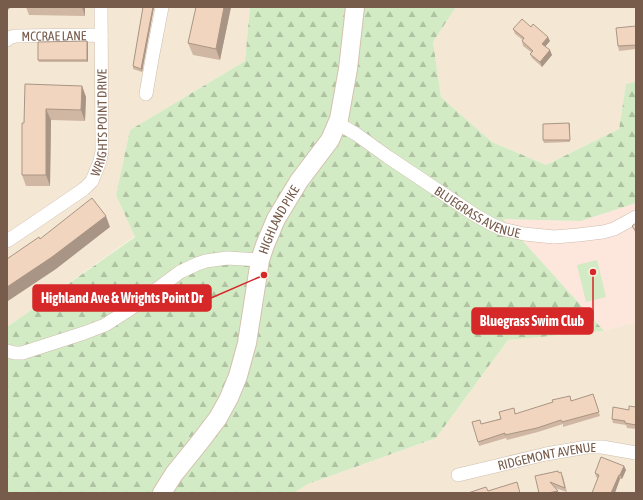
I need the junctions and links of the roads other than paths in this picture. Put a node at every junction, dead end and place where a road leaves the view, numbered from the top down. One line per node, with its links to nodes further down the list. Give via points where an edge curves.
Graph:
1 (101, 7): 4 (street, WRIGHTS POINT DRIVE)
2 (162, 7): 6 (street)
3 (355, 7): 7 (street, HIGHLAND PIKE, via 348,69)
4 (101, 36): 5 (street, MCCRAE LANE, via 15,36); 9 (street, WRIGHTS POINT DRIVE, via 102,151 92,180 84,189 31,226)
5 (7, 40)
6 (146, 94)
7 (337, 124): 8 (street, BLUEGRASS AVENUE, via 356,134 475,215 502,229 554,237 578,236 614,229); 10 (street, HIGHLAND PIKE, via 330,140 276,219)
8 (636, 217)
9 (7, 238)
10 (260, 260): 11 (street, via 227,258 197,264 180,272 104,325 22,353); 14 (street, HIGHLAND PIKE, via 244,357 229,398 218,418)
11 (7, 351)
12 (636, 453): 13 (street, RIDGEMONT AVENUE, via 587,447)
13 (458, 475)
14 (162, 493)

